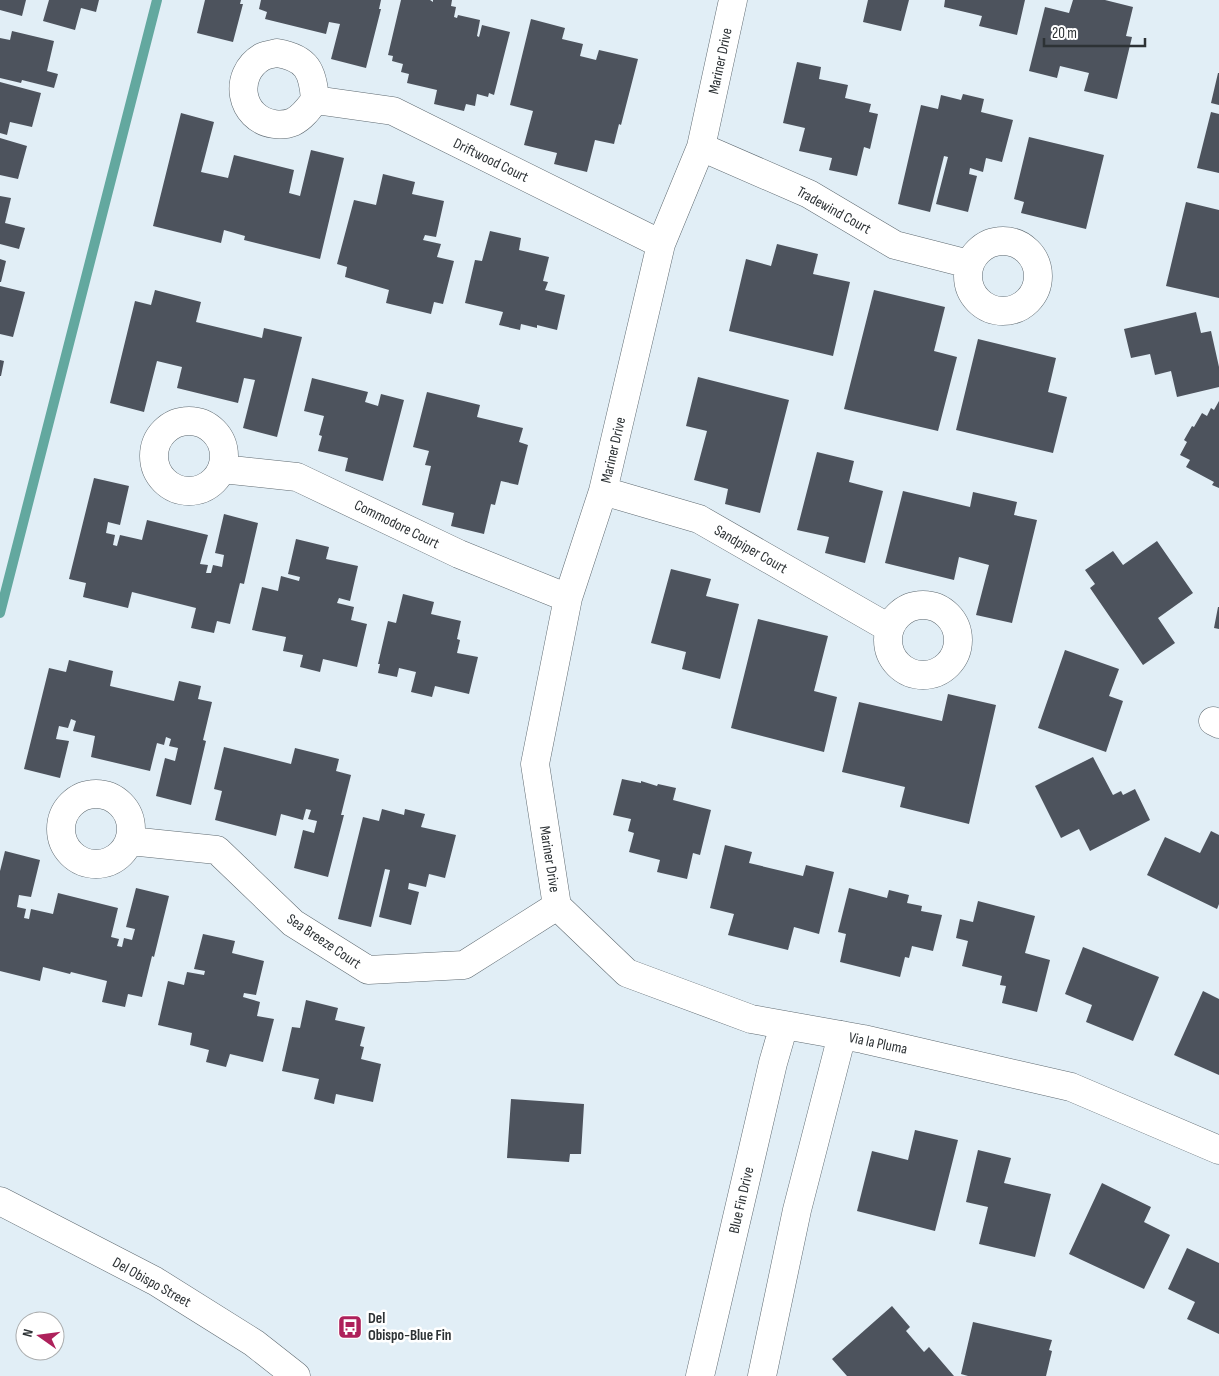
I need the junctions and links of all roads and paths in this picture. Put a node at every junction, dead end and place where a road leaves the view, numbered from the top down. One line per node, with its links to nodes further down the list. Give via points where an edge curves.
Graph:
1 (733, 0): 3 (street, Mariner Drive)
2 (315, 100): 4 (street, Driftwood Court, via 393,111)
3 (701, 147): 4 (street, Mariner Drive); 5 (street, Tradewind Court, via 809,194 895,245)
4 (660, 244): 7 (street, Mariner Drive)
5 (969, 264)
6 (222, 469): 8 (street, Commodore Court, via 298,477 460,554)
7 (603, 491): 8 (street, Mariner Drive); 9 (street, Sandpiper Court, via 699,519)
8 (568, 598): 11 (street, Mariner Drive, via 535,764)
9 (889, 628)
10 (130, 841): 11 (street, Sea Breeze Court, via 217,850 293,923 368,970 464,966)
11 (557, 906): 12 (street, Via la Pluma, via 627,973 751,1019)
12 (784, 1024): 13 (street, Via la Pluma); 17 (street, Blue Fin Drive)
13 (842, 1035): 14 (street, Via la Pluma, via 1071,1088); 18 (street, via 797,1210)
14 (1219, 1150)
15 (0, 1201): 16 (street, Del Obispo Street, via 154,1281 254,1343)
16 (296, 1376)
17 (700, 1376)
18 (762, 1376)

